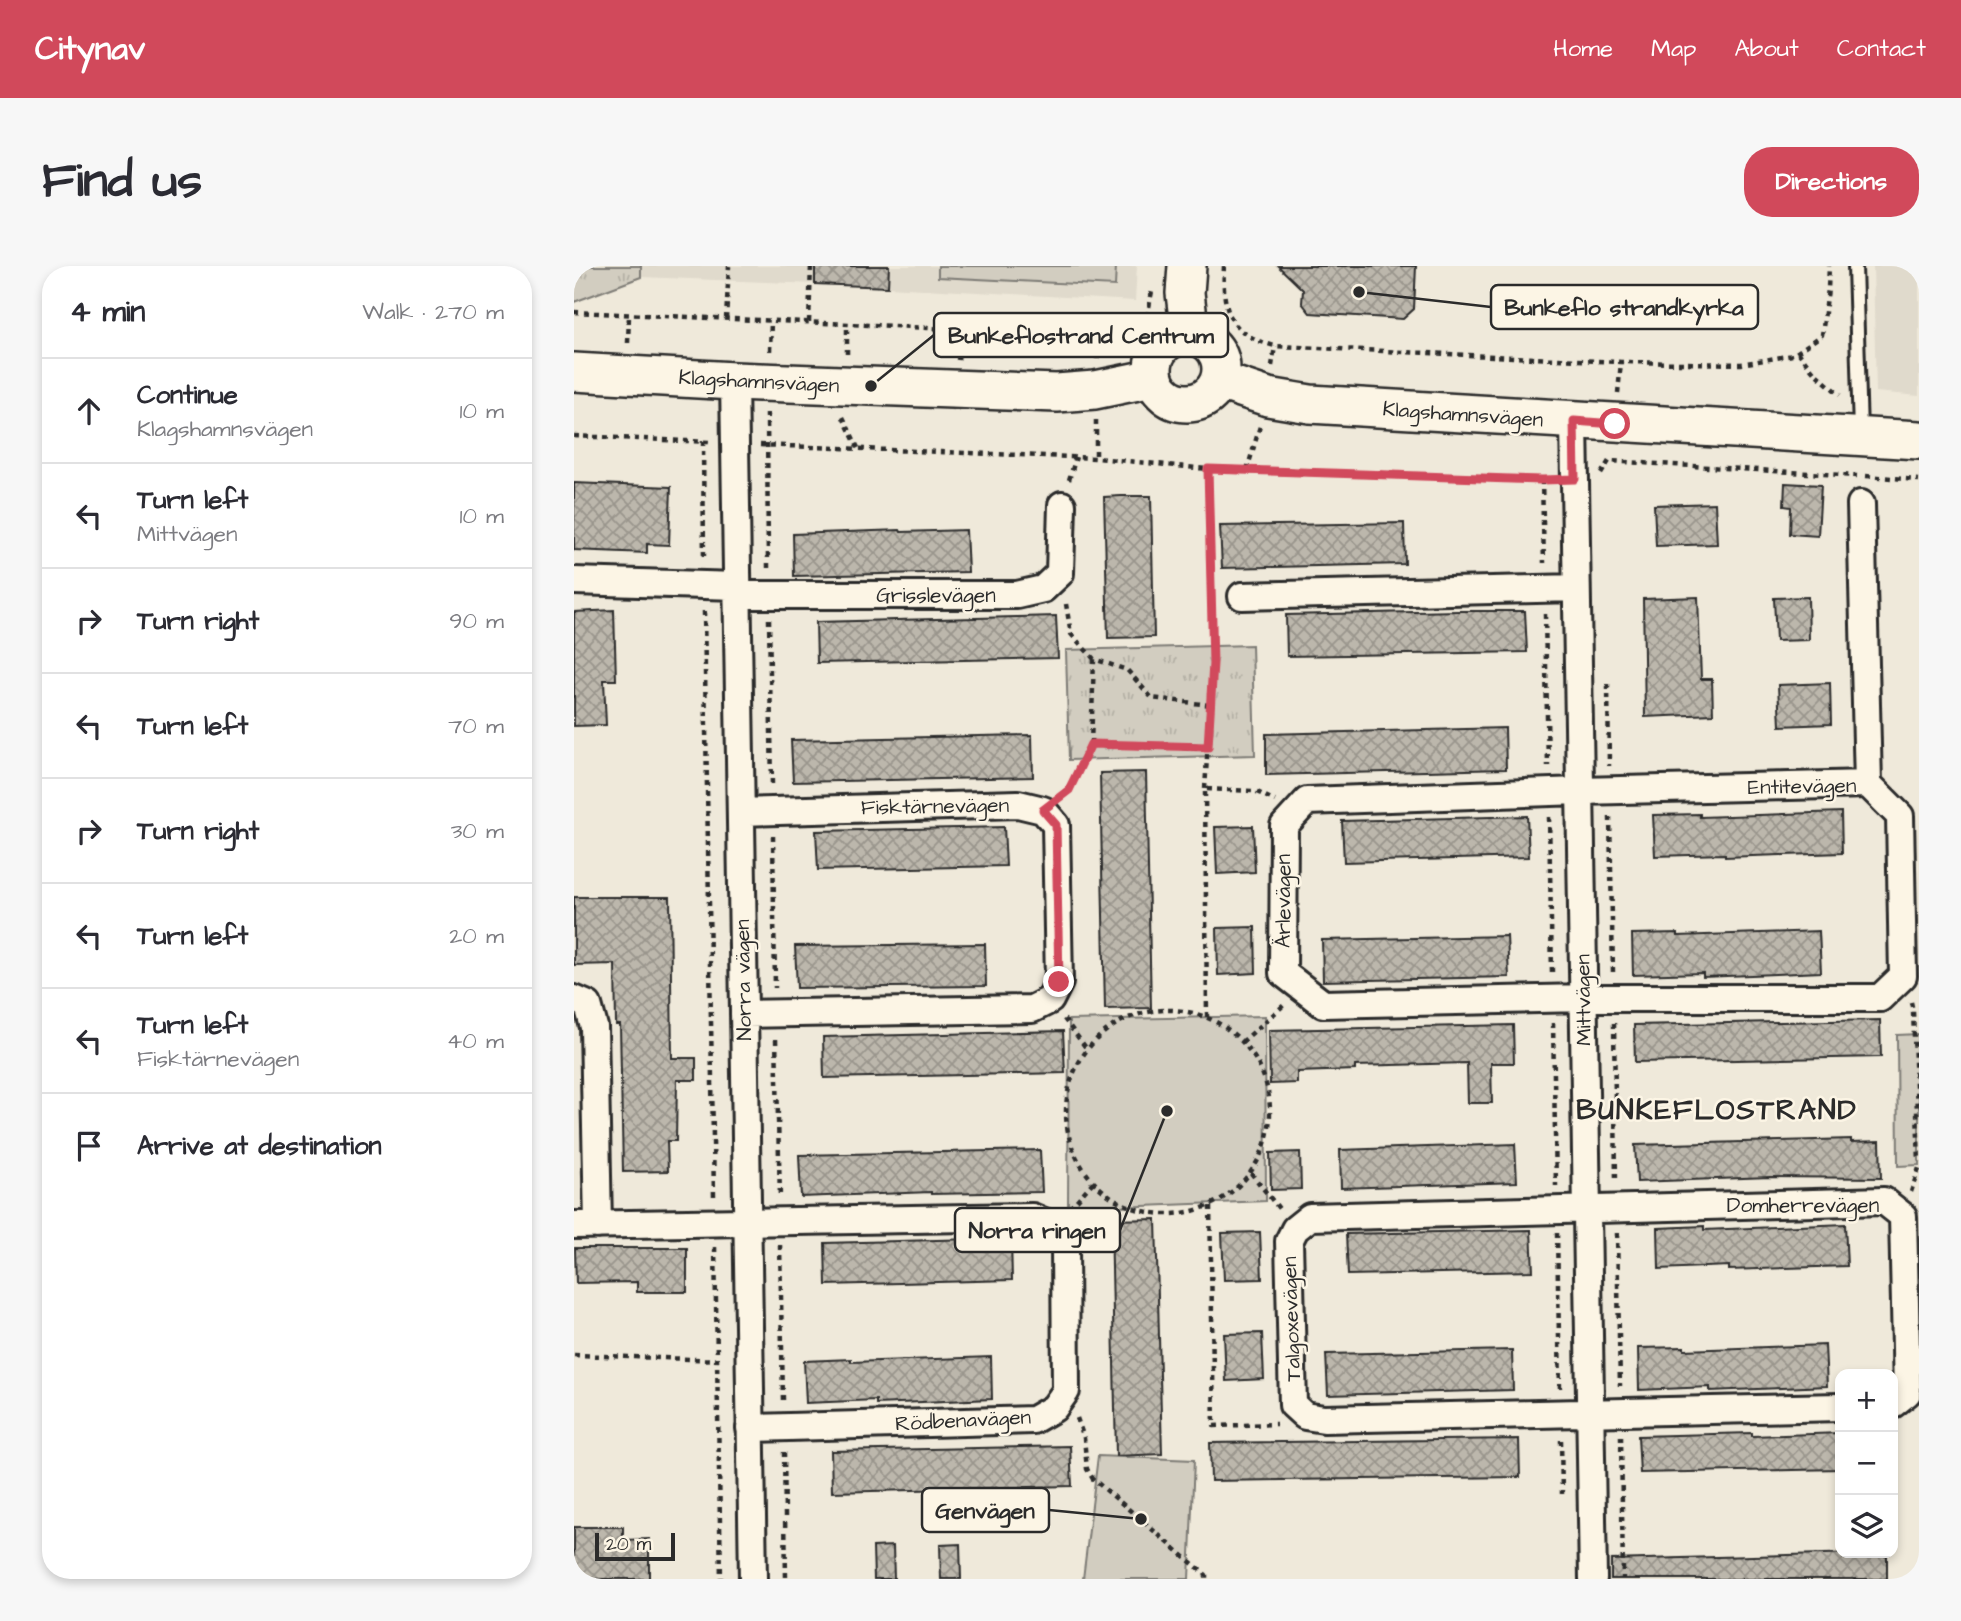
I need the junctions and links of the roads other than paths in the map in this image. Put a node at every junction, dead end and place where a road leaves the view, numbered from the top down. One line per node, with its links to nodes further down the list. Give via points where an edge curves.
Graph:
1 (1186, 266): 3 (street)
2 (1855, 266): 9 (lane)
3 (1190, 335): 5 (street, via 1165,342 1152,365); 7 (street, via 1205,340 1216,351 1222,365)
4 (574, 372): 6 (street, Klagshamnsvägen)
5 (1153, 378): 6 (street, Klagshamnsvägen, via 1056,393); 7 (street, via 1165,396 1185,404 1200,402)
6 (734, 381): 15 (street, Norra vägen)
7 (1220, 381): 8 (street, Klagshamnsvägen, via 1268,397 1310,404)
8 (1574, 421): 9 (street, Klagshamnsvägen); 14 (street, Mittvägen)
9 (1860, 436): 10 (street, Klagshamnsvägen)
10 (1919, 440)
11 (1861, 504): 17 (street)
12 (1062, 505): 15 (street, Grisslevägen, via 1060,573 1043,589 1017,595)
13 (574, 580): 15 (street, Grisslevägen)
14 (1576, 588): 16 (street); 18 (street, Mittvägen)
15 (737, 590): 19 (street, Norra vägen)
16 (1242, 596)
17 (1868, 784): 18 (street, Entitevägen); 20 (street, Entitevägen, via 1900,816 1903,976 1880,998)
18 (1580, 791): 20 (street, Mittvägen); 20 (street, Ärlevägen, via 1307,801 1284,826 1283,973 1323,1004)
19 (741, 812): 22 (street, Norra vägen); 22 (street, Fisktärnevägen, via 1018,804 1043,810 1056,825 1059,982 1050,1000 1032,1009)
20 (1583, 998): 23 (street, Mittvägen)
21 (574, 999): 25 (street, via 588,1005 594,1027)
22 (744, 1014): 24 (street, Norra vägen)
23 (1587, 1208): 26 (street, Domherrevägen, via 1884,1200 1903,1216 1907,1393); 28 (street, Mittvägen); 28 (street, Talgoxevägen, via 1310,1217 1289,1241 1293,1405 1305,1416)
24 (747, 1222): 25 (street); 29 (street, Norra vägen); 29 (street, Rödbenavägen, via 1032,1217 1053,1226 1065,1243 1066,1391 1055,1408 1033,1420)
25 (586, 1225)
26 (1898, 1400)
27 (1835, 1407): 28 (street)
28 (1590, 1411): 31 (street, Mittvägen)
29 (750, 1428): 30 (street, Norra vägen)
30 (753, 1579)
31 (1593, 1579)

